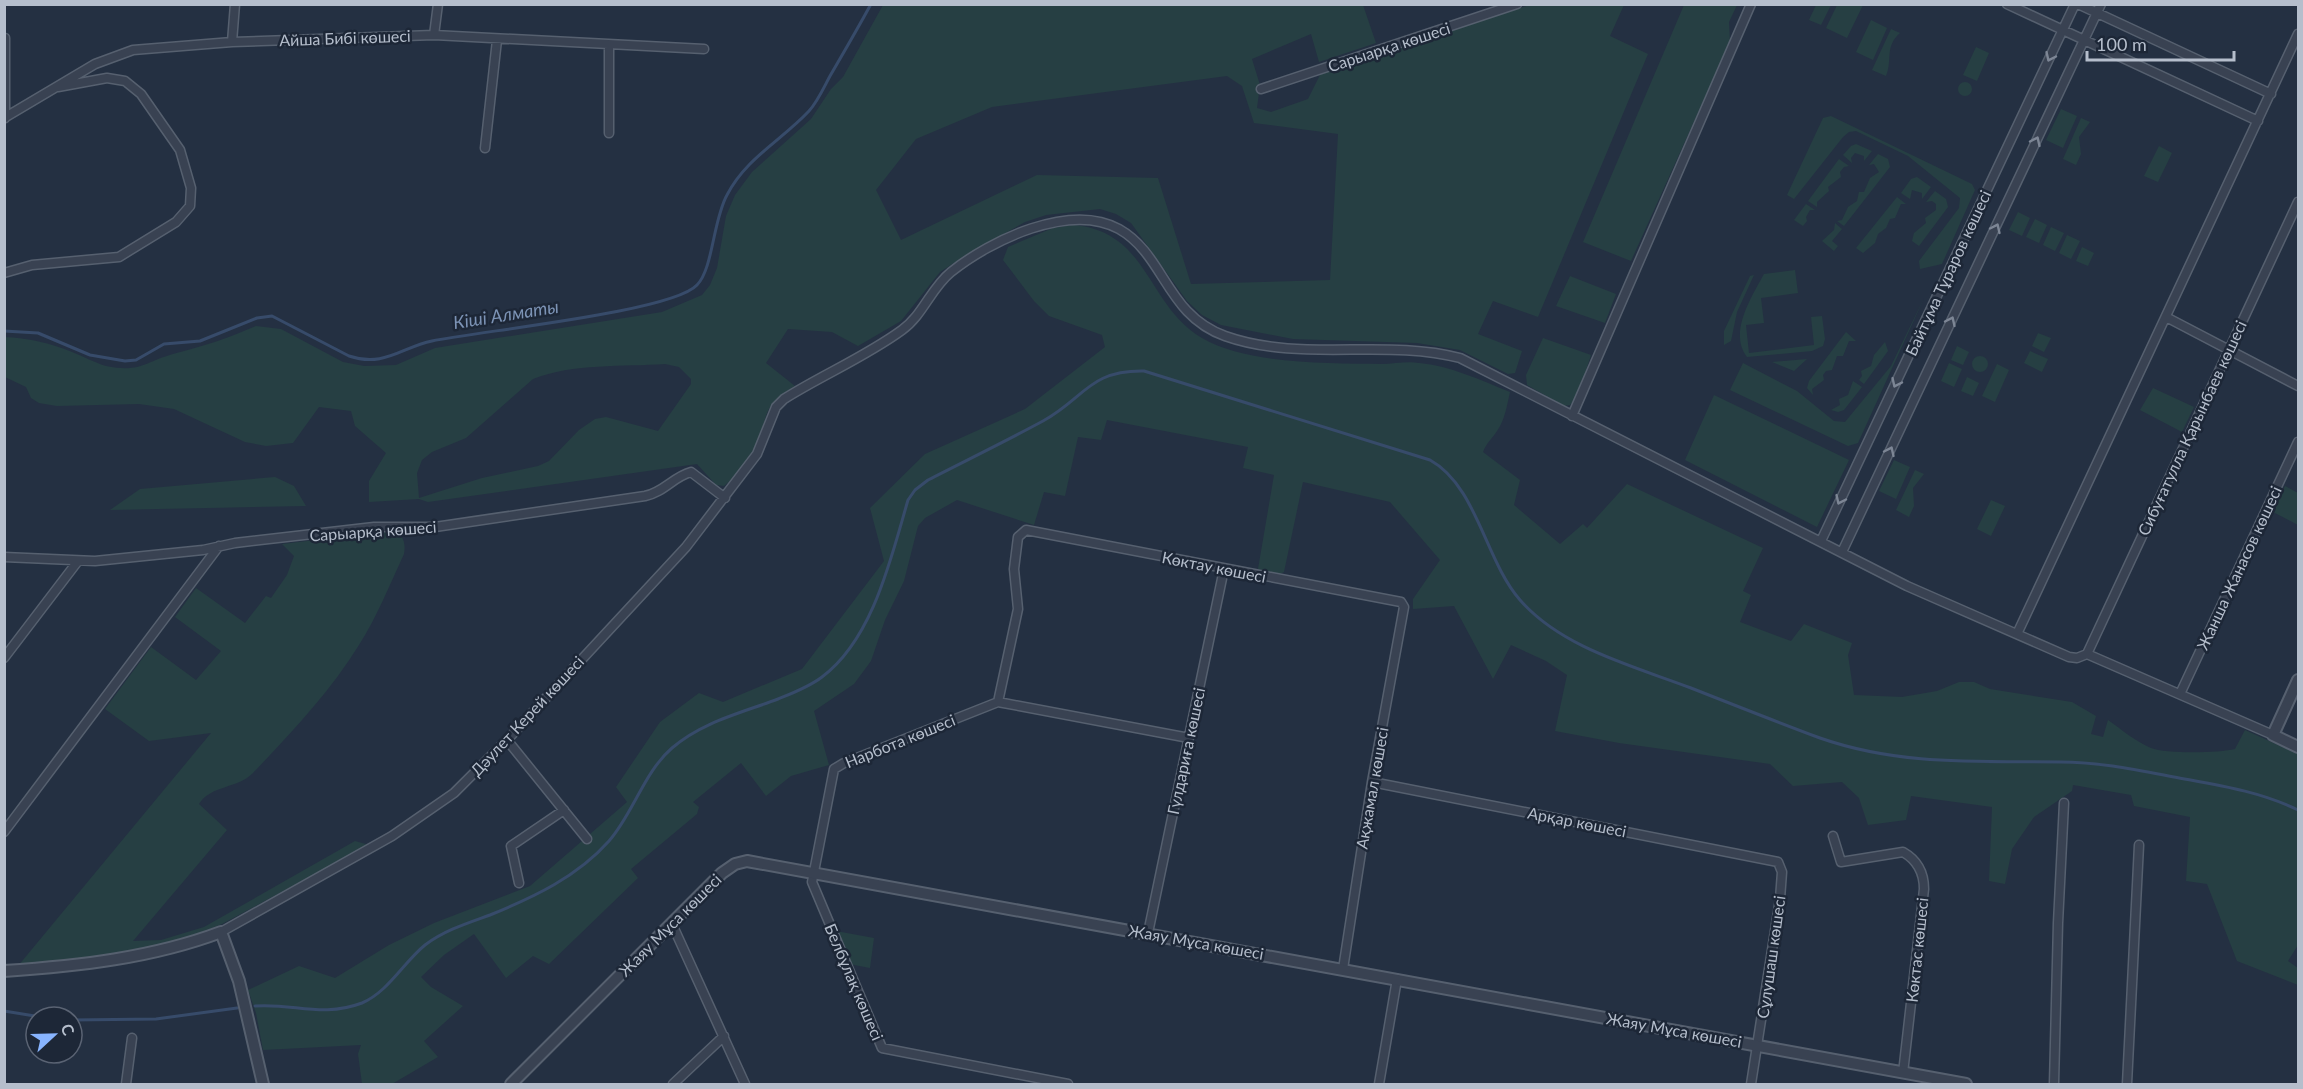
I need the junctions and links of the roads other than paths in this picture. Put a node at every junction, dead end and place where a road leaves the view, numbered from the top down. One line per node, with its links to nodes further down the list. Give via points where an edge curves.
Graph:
1 (235, 4): 14 (street)
2 (438, 4): 10 (street)
3 (1517, 4): 18 (street, Сарыарқа көшесі)
4 (1751, 4): 29 (street)
5 (2007, 4): 8 (street)
6 (2077, 4): 7 (street); 8 (street, Байтұма Тұраров көшесі)
7 (2099, 9): 13 (street, Байтұма Тұраров көшесі); 19 (street)
8 (2063, 30): 13 (street); 32 (street, Байтұма Тұраров көшесі, one-way to 32)
9 (2298, 34): 19 (street)
10 (435, 35): 12 (street, Айша Бибі көшесі); 14 (street, Айша Бибі көшесі)
11 (5, 38): 20 (street)
12 (497, 40): 15 (street, Айша Бибі көшесі); 23 (street)
13 (2084, 40): 21 (street); 34 (street, Байтұма Тұраров көшесі, one-way to 13)
14 (232, 42): 17 (street, Айша Бибі көшесі, via 133,50 95,64)
15 (609, 45): 16 (street, Айша Бибі көшесі); 22 (street)
16 (704, 49)
17 (52, 87): 20 (street, Айша Бибі көшесі); 25 (street, via 107,78 125,81 141,94 180,150 191,188 190,206 176,222 119,257 32,265)
18 (1261, 89)
19 (2271, 94): 21 (street)
20 (5, 118)
21 (2258, 121): 26 (street)
22 (609, 134)
23 (485, 148)
24 (2298, 202): 27 (street, Сибуғатулла Қарынбаев көшесі)
25 (4, 273)
26 (2166, 316): 27 (street); 39 (street)
27 (2229, 350): 28 (street); 40 (street, Сибуғатулла Қарынбаев көшесі)
28 (2298, 386)
29 (1572, 416): 31 (street, Дәулет Керей көшесі, via 1489,371 1447,355 1290,348 1234,339 1211,330 1186,312 1133,240 1114,227 1076,218 1016,235 951,272 913,321 890,339 784,399 776,407 757,454); 32 (street, Дәулет Керей көшесі)
30 (2298, 442): 43 (street, Жанша Жанасов көшесі)
31 (725, 498): 33 (street, Сарыарқа көшесі, via 691,472 663,491 645,496 435,527 374,527); 47 (street, Дәулет Керей көшесі, via 686,547)
32 (1821, 541): 34 (street, Дәулет Керей көшесі)
33 (219, 546): 36 (street, Сарыарқа көшесі); 52 (street)
34 (1842, 552): 39 (street, Дәулет Керей көшесі)
35 (4, 557): 36 (street, Сарыарқа көшесі)
36 (78, 561): 41 (street)
37 (1224, 569): 38 (street, Көктау көшесі, via 1401,602); 44 (street, Көктау көшесі, via 1023,531 1014,560 1017,617); 46 (street, Гүлдариға көшесі)
38 (1404, 607): 49 (street, Ақжамал көшесі)
39 (2017, 634): 40 (street, Дәулет Керей көшесі, via 2069,657)
40 (2087, 654): 43 (street, Дәулет Керей көшесі)
41 (4, 658)
42 (2298, 680): 45 (street)
43 (2181, 694): 45 (street, Дәулет Керей көшесі)
44 (998, 702): 46 (street); 57 (street, Нарбота көшесі, via 834,769)
45 (2273, 735): 48 (street)
46 (1189, 738): 61 (street, Гүлдариға көшесі)
47 (507, 740): 51 (street); 60 (street, Дәулет Керей көшесі, via 431,811)
48 (2298, 747)
49 (1372, 782): 56 (street, Арқар көшесі); 62 (street, Ақжамал көшесі)
50 (2064, 803): 78 (street)
51 (564, 810): 54 (street); 58 (street, via 511,846)
52 (4, 832)
53 (1833, 836): 68 (street, Көктас көшесі, via 1841,862 1903,852 1922,873 1924,889)
54 (587, 838)
55 (2139, 845): 79 (street)
56 (1780, 864): 67 (street, Сұлушаш көшесі, via 1780,899)
57 (814, 872): 59 (street, Жаяу Мұса көшесі, via 741,862 722,873); 61 (street, Жаяу Мұса көшесі); 74 (street, Белбұлақ көшесі, via 812,882 882,1048)
58 (519, 883)
59 (672, 924): 65 (street); 71 (street, Жаяу Мұса көшесі)
60 (221, 932): 63 (street, Дәулет Керей көшесі, via 113,960); 70 (street, via 239,981)
61 (1148, 933): 62 (street, Жаяу Мұса көшесі)
62 (1343, 969): 64 (street, Жаяу Мұса көшесі)
63 (4, 971)
64 (1397, 979): 67 (street, Жаяу Мұса көшесі); 75 (street)
65 (723, 1036): 72 (street); 73 (street)
66 (132, 1038): 69 (street)
67 (1758, 1046): 68 (street, Жаяу Мұса көшесі); 76 (street, Сұлушаш көшесі)
68 (1903, 1073): 77 (street, Жаяу Мұса көшесі)
69 (126, 1084)
70 (263, 1084)
71 (511, 1084)
72 (674, 1084)
73 (745, 1084)
74 (1068, 1084)
75 (1378, 1084)
76 (1751, 1084)
77 (1966, 1084)
78 (2054, 1084)
79 (2127, 1084)

